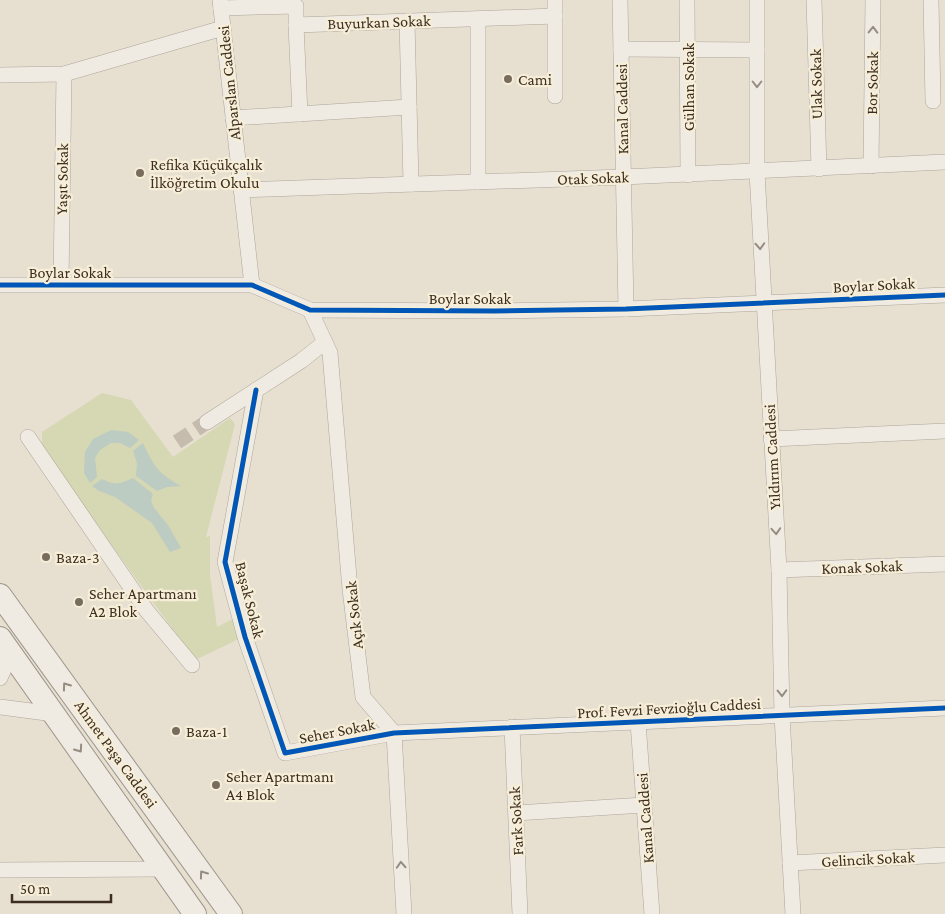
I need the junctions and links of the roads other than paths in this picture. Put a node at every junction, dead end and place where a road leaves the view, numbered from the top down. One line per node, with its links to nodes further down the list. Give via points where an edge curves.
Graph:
1 (555, 0): 9 (street)
2 (620, 0): 14 (street, Kanal Caddesi)
3 (688, 0): 15 (street, Gülhan Sokak)
4 (757, 0): 16 (street, Yıldırım Caddesi)
5 (814, 0): 26 (street, Ulak Sokak)
6 (873, 0): 25 (street, Bor Sokak, one-way to 6)
7 (931, 0): 20 (street)
8 (220, 4): 12 (street, via 296,6); 13 (street, Alparslan Caddesi)
9 (555, 16): 10 (street, Buyurkan Sokak); 19 (street)
10 (478, 19): 11 (street, Buyurkan Sokak); 30 (street)
11 (407, 21): 12 (street, Buyurkan Sokak); 21 (street)
12 (296, 25): 22 (street)
13 (223, 28): 17 (street); 23 (street, Alparslan Caddesi)
14 (621, 49): 15 (street); 29 (street, Kanal Caddesi)
15 (688, 49): 16 (street); 28 (street, Gülhan Sokak)
16 (757, 50): 27 (street, Yıldırım Caddesi, one-way to 27)
17 (64, 74): 18 (street); 33 (street, Yaşıt Sokak)
18 (0, 75)
19 (555, 96)
20 (933, 101)
21 (409, 107): 22 (street); 31 (street)
22 (300, 114): 23 (street)
23 (233, 118): 32 (street, Alparslan Caddesi)
24 (945, 162): 25 (street, Otak Sokak)
25 (871, 166): 26 (street, Otak Sokak)
26 (819, 169): 27 (street, Otak Sokak)
27 (757, 172): 28 (street, Otak Sokak); 37 (street, Yıldırım Caddesi, one-way to 37)
28 (688, 175): 29 (street, Otak Sokak)
29 (622, 178): 30 (street, Otak Sokak); 38 (street, Kanal Caddesi)
30 (478, 182): 31 (street, Otak Sokak)
31 (411, 184): 32 (street, Otak Sokak)
32 (241, 190): 35 (street, Alparslan Caddesi)
33 (61, 284): 34 (street, Boylar Sokak); 35 (street, Boylar Sokak)
34 (0, 285)
35 (252, 285): 39 (street, Boylar Sokak)
36 (945, 295): 37 (street, Boylar Sokak)
37 (763, 303): 38 (street, Boylar Sokak); 45 (street, Yıldırım Caddesi)
38 (626, 308): 39 (street, Boylar Sokak)
39 (310, 310): 40 (street, Açık Sokak)
40 (325, 342): 41 (street); 58 (street, Açık Sokak, via 330,353 350,589 363,697)
41 (256, 390): 42 (street); 59 (street, Başak Sokak, via 225,562 245,637)
42 (207, 422)
43 (945, 431): 45 (street)
44 (28, 437): 50 (street, via 147,611)
45 (771, 439): 47 (street, Yıldırım Caddesi, one-way to 47)
46 (945, 564): 47 (street, Konak Sokak)
47 (779, 570): 55 (street, Yıldırım Caddesi, one-way to 55)
48 (0, 595): 67 (street, Ahmet Paşa Caddesi, one-way to 48)
49 (4, 644): 51 (street, via 4,669); 54 (street, Ahmet Paşa Caddesi)
50 (192, 665)
51 (0, 678)
52 (0, 707): 54 (street)
53 (945, 708): 55 (street, Prof. Fevzi Fevzioğlu Caddesi)
54 (54, 714): 64 (street, Ahmet Paşa Caddesi, one-way to 64)
55 (782, 715): 56 (street, Prof. Fevzi Fevzioğlu Caddesi); 63 (street, Yıldırım Caddesi)
56 (638, 722): 57 (street, Prof. Fevzi Fevzioğlu Caddesi); 60 (street, Kanal Caddesi)
57 (512, 728): 58 (street, Prof. Fevzi Fevzioğlu Caddesi); 61 (street, Fark Sokak)
58 (394, 733): 59 (street, Seher Sokak); 68 (street, one-way to 58)
59 (285, 753)
60 (644, 805): 61 (street); 70 (street, Kanal Caddesi)
61 (516, 813): 69 (street, Fark Sokak)
62 (945, 855): 63 (street, Gelincik Sokak)
63 (790, 863): 71 (street, Yıldırım Caddesi)
64 (164, 869): 65 (street); 66 (street, Ahmet Paşa Caddesi)
65 (0, 870)
66 (195, 914)
67 (231, 914)
68 (404, 914)
69 (520, 914)
70 (652, 914)
71 (793, 914)

